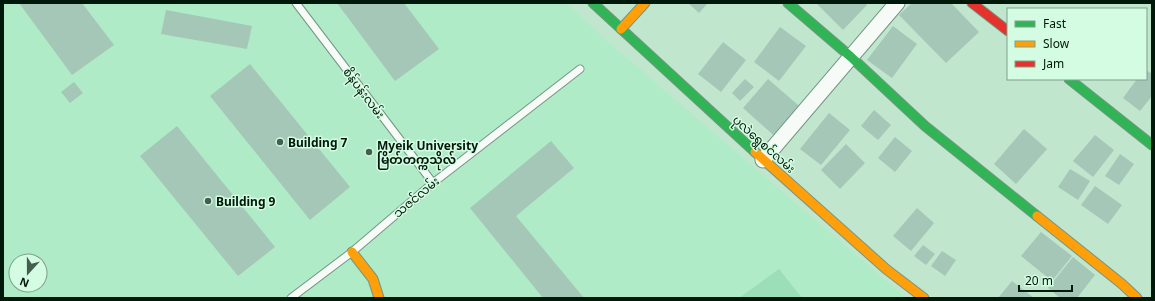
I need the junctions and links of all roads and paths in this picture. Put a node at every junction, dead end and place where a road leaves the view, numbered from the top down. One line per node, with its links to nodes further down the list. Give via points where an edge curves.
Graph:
1 (296, 3): 14 (lane, စိန်ပန်းလမ်း)
2 (593, 3): 7 (street, ပုလဲရွေစင်လမ်း)
3 (645, 3): 7 (street)
4 (788, 3): 9 (street)
5 (897, 3): 9 (street)
6 (972, 3): 8 (street)
7 (621, 29): 13 (street, ပုလဲရွေစင်လမ်း)
8 (1007, 31)
9 (851, 57): 13 (street); 19 (street, via 925,126)
10 (580, 69): 14 (lane, သဇင်လမ်း)
11 (1070, 80): 12 (street)
12 (1152, 145)
13 (763, 160): 18 (street, ပုလဲရွေစင်လမ်း, via 886,269)
14 (432, 183): 15 (lane, သဇင်လမ်း)
15 (352, 252): 16 (lane, သဇင်လမ်း); 17 (street, via 374,279)
16 (291, 298)
17 (378, 298)
18 (924, 298)
19 (1137, 298)

